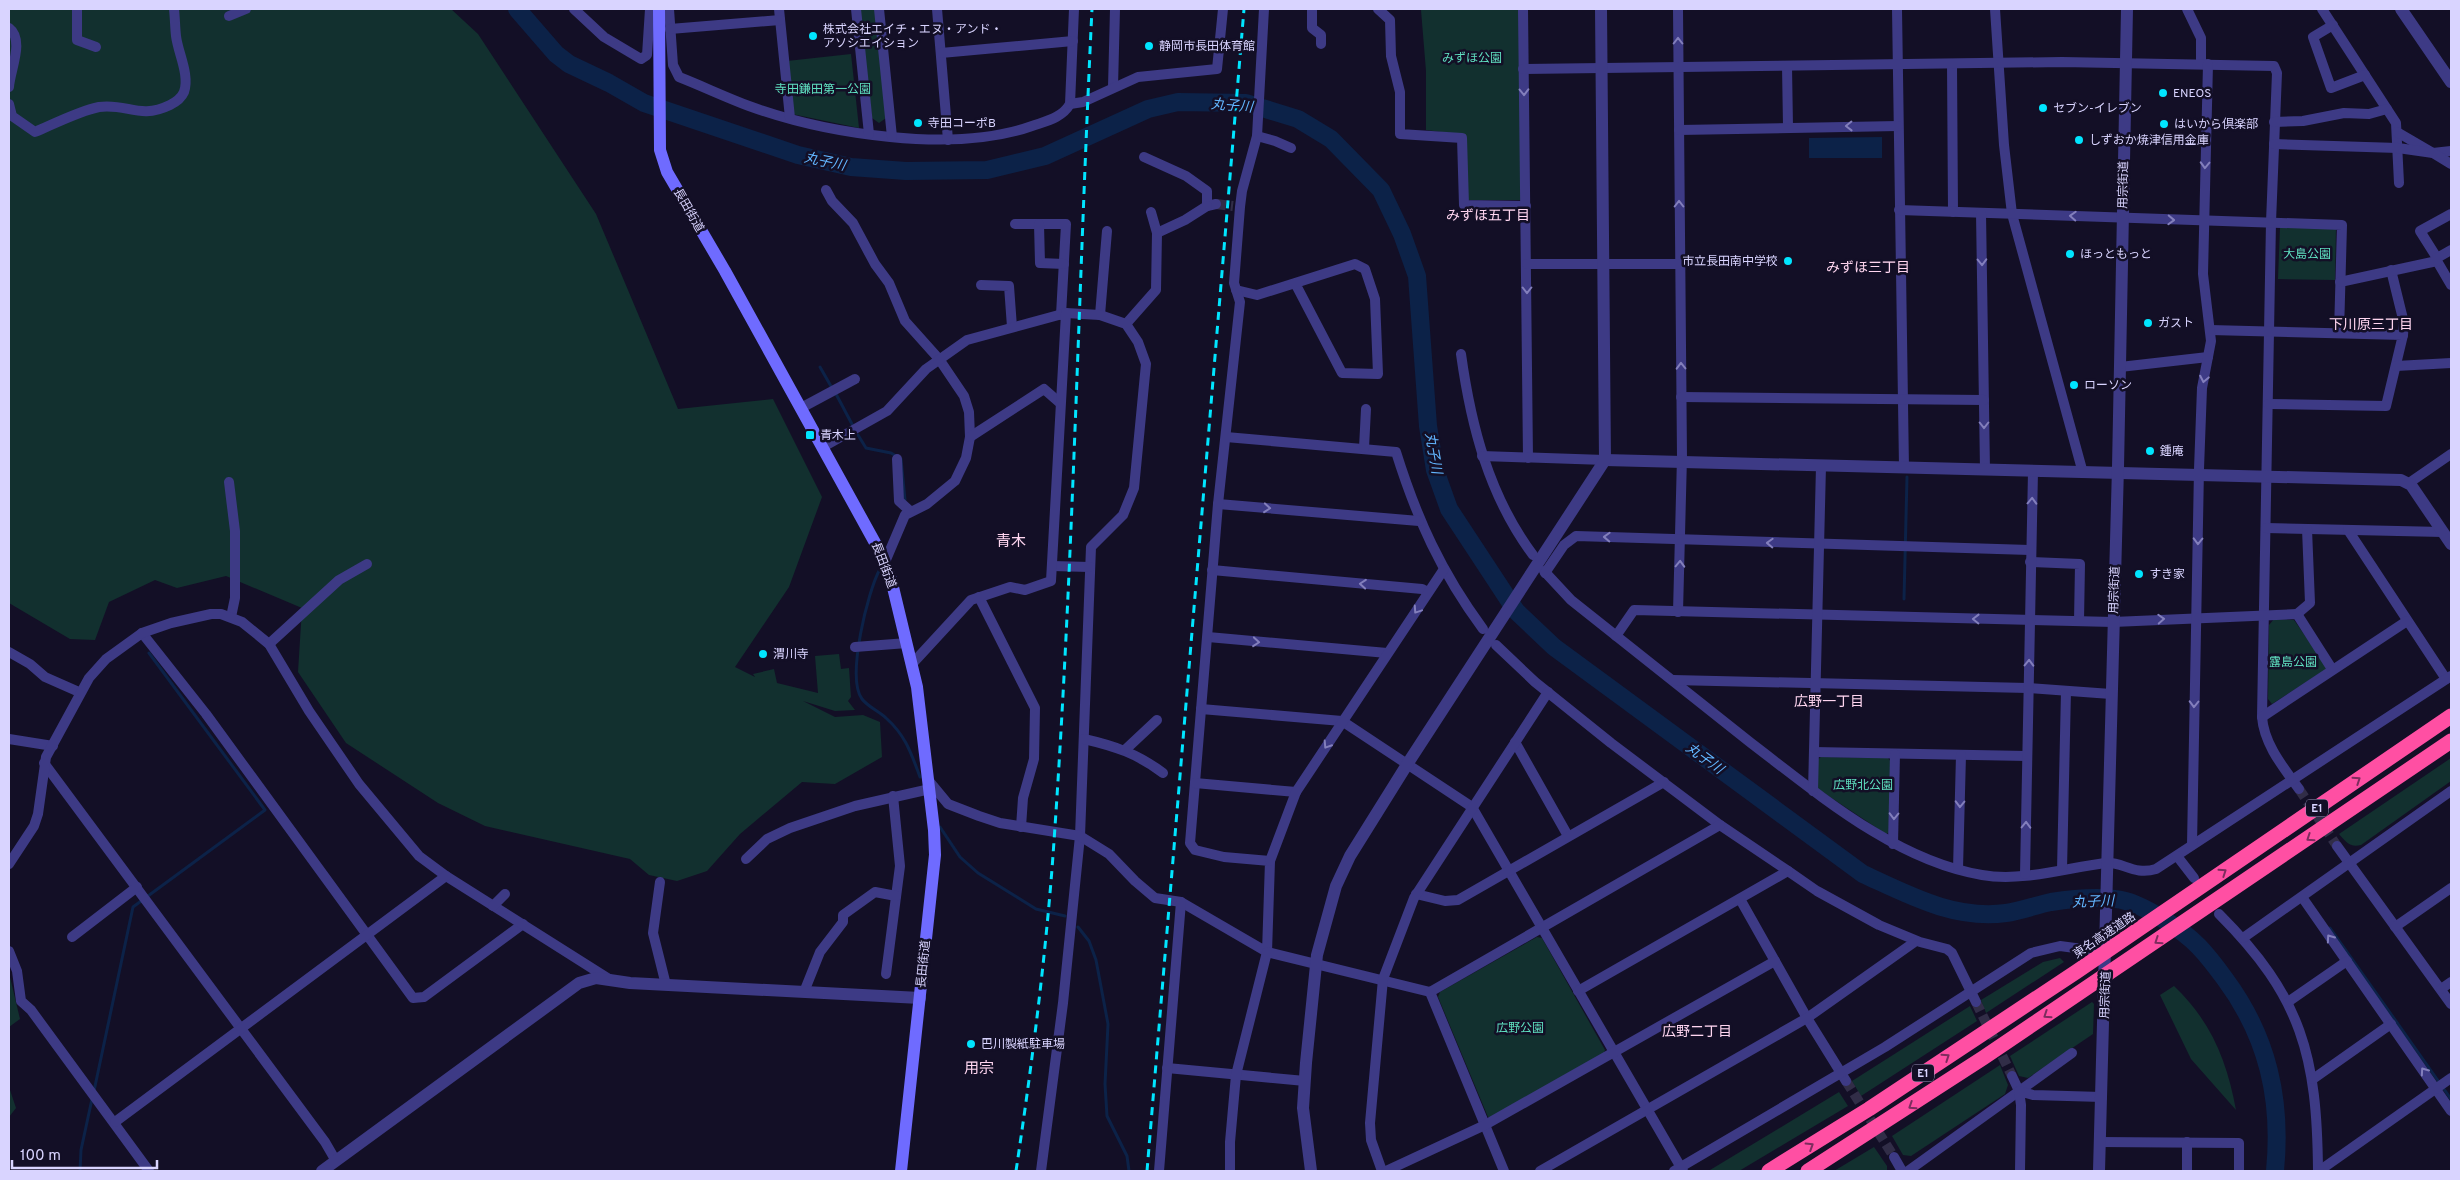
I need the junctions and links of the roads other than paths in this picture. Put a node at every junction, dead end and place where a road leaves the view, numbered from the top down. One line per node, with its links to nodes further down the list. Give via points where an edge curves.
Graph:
1 (76, 9): 34 (street, via 77,40)
2 (174, 9): 49 (street, via 185,79 179,101 142,113 114,106 86,110 35,132 12,116)
3 (246, 9): 27 (street)
4 (574, 9): 5 (street, via 604,37 641,59 647,55)
5 (650, 9)
6 (659, 9): 117 (main road, 長田街道, via 660,150 667,172)
7 (669, 9): 31 (street)
8 (779, 9): 28 (street)
9 (856, 9): 58 (street)
10 (879, 9): 60 (street)
11 (937, 9): 35 (street)
12 (1074, 9): 32 (street)
13 (1115, 9): 48 (street)
14 (1223, 9): 48 (street, via 1217,69 1138,77)
15 (1264, 9): 59 (street)
16 (1312, 9): 33 (street, via 1312,28 1321,35)
17 (1378, 9): 71 (street, via 1390,20 1390,56 1400,92 1400,134 1462,138 1464,205)
18 (1523, 9): 44 (street)
19 (1601, 9): 43 (street)
20 (1678, 9): 42 (street, one-way to 20)
21 (1897, 9): 38 (street)
22 (1995, 9): 37 (street)
23 (2127, 9): 36 (street, 用宗街道)
24 (2187, 9): 40 (street, via 2201,38)
25 (2322, 9): 29 (street)
26 (2401, 9): 46 (street)
27 (229, 16)
28 (780, 20): 31 (street); 52 (street)
29 (2332, 25): 45 (street); 45 (street, via 2314,37 2331,88)
30 (9, 28): 47 (street, via 17,48)
31 (670, 30): 52 (street, via 673,65 679,77 749,106)
32 (1073, 41): 35 (street); 50 (street)
33 (1321, 44)
34 (96, 48)
35 (941, 53): 61 (street)
36 (2125, 62): 37 (street); 40 (street); 78 (street, 用宗街道)
37 (2000, 63): 39 (street); 76 (street, via 2004,145)
38 (1898, 64): 39 (street); 41 (street); 54 (street)
39 (1952, 64): 74 (street)
40 (2204, 64): 53 (street, via 2274,66 2277,74); 79 (street, one-way to 79)
41 (1787, 66): 42 (street); 55 (street)
42 (1678, 67): 43 (street); 56 (street)
43 (1602, 68): 44 (street); 89 (street)
44 (1523, 69): 71 (street, one-way to 71)
45 (2365, 75): 51 (street)
46 (2451, 82)
47 (9, 86)
48 (1113, 87): 50 (street, via 1082,102)
49 (9, 104)
50 (1070, 104): 61 (street, via 1066,112 1055,117 1003,133)
51 (2387, 108): 53 (street, via 2369,114 2344,113 2303,121); 57 (street, via 2396,123)
52 (790, 118): 58 (street)
53 (2274, 122): 62 (street)
54 (1898, 126): 55 (street, one-way to 55); 72 (street)
55 (1788, 127): 56 (street)
56 (1679, 130): 90 (street, one-way to 56)
57 (2397, 132): 64 (street); 66 (street)
58 (869, 134): 60 (street)
59 (1257, 135): 63 (street); 96 (street, via 1237,206)
60 (892, 137): 61 (street)
61 (948, 140)
62 (2274, 144): 64 (street); 80 (street)
63 (1291, 148)
64 (2398, 148): 66 (street); 69 (street)
65 (2451, 151): 66 (street)
66 (2433, 153): 68 (street)
67 (1144, 157): 84 (street, via 1186,176 1207,191 1212,205)
68 (2451, 164)
69 (2398, 183)
70 (826, 190): 107 (street, via 853,223 889,283 905,320)
71 (1526, 206): 88 (street)
72 (1899, 210): 74 (street); 113 (street)
73 (1152, 212): 84 (street)
74 (1953, 212): 75 (street)
75 (1981, 213): 76 (street); 114 (street, one-way to 114)
76 (2012, 214): 78 (street, one-way to 76); 133 (street)
77 (2451, 214): 86 (street, via 2420,231)
78 (2122, 219): 79 (street, one-way to 79); 110 (street, 用宗街道)
79 (2204, 222): 80 (street); 101 (street, via 2203,274)
80 (2272, 222): 92 (street, via 2342,225); 102 (street)
81 (1015, 224): 82 (street)
82 (1038, 224): 87 (street, via 1040,263); 87 (street, via 1066,224)
83 (1107, 231): 98 (street)
84 (1157, 233): 99 (street, via 1156,290)
85 (2451, 250): 86 (street)
86 (2437, 260): 91 (street); 95 (street)
87 (1064, 264): 97 (street)
88 (1527, 264): 89 (street); 125 (street, one-way to 125)
89 (1602, 264): 90 (street); 127 (street)
90 (1680, 264): 112 (street, one-way to 90)
91 (2391, 270): 92 (street); 104 (street, via 2404,323)
92 (2340, 282): 103 (street)
93 (1295, 283): 93 (street, via 1342,374 1378,374 1375,299 1365,269 1355,264); 96 (street, via 1257,295)
94 (981, 285): 100 (street, via 1009,286)
95 (2451, 285)
96 (1236, 290): 120 (street, via 1240,302)
97 (1063, 314): 98 (street); 100 (street); 115 (street)
98 (1100, 316): 99 (street)
99 (1126, 324): 155 (street, via 1138,342 1146,364 1134,488 1123,515 1091,547)
100 (1012, 327): 107 (street, via 967,340)
101 (2210, 330): 102 (street); 106 (street)
102 (2270, 331): 103 (street); 116 (street)
103 (2339, 333): 104 (street)
104 (2403, 335): 109 (street)
105 (1461, 354): 124 (street)
106 (2208, 357): 110 (street); 135 (street, one-way to 135, via 2202,388)
107 (939, 359): 119 (street, via 964,396 969,412); 121 (street, via 887,411)
108 (2451, 363): 109 (street)
109 (2396, 366): 116 (street, via 2386,406)
110 (2120, 367): 134 (street, 用宗街道)
111 (855, 379): 117 (street)
112 (1681, 397): 113 (street); 128 (street)
113 (1903, 400): 114 (street); 130 (street)
114 (1984, 400): 131 (street, one-way to 131)
115 (1060, 403): 119 (street, via 1044,389); 154 (street)
116 (2268, 404): 136 (street)
117 (801, 408): 121 (main road, 長田街道)
118 (1366, 409): 122 (street)
119 (970, 436): 140 (street, via 966,458 955,481 927,504)
120 (1226, 437): 122 (street); 139 (street)
121 (823, 447): 151 (main road, 長田街道)
122 (1364, 448): 141 (street, via 1396,452)
123 (2451, 454): 138 (street)
124 (1482, 456): 125 (street); 150 (street, via 1502,505)
125 (1528, 458): 127 (street)
126 (897, 459): 140 (street, via 899,502)
127 (1605, 460): 128 (street); 206 (street)
128 (1682, 462): 129 (street); 146 (street)
129 (1821, 466): 130 (street); 148 (street)
130 (1904, 468): 131 (street)
131 (1985, 470): 132 (street)
132 (2033, 471): 133 (street); 149 (street, one-way to 132)
133 (2083, 473): 134 (street)
134 (2118, 474): 135 (street); 169 (street, 用宗街道)
135 (2199, 475): 136 (street); 165 (street, one-way to 165)
136 (2268, 476): 138 (street, via 2401,480); 142 (street)
137 (229, 482): 164 (street, via 235,531 235,598)
138 (2409, 483): 145 (street)
139 (1218, 504): 141 (street, one-way to 141); 157 (street)
140 (910, 511): 151 (street, via 905,515)
141 (1419, 520): 156 (street)
142 (2266, 528): 143 (street); 161 (street)
143 (2307, 529): 144 (street); 162 (street, via 2310,603)
144 (2348, 530): 145 (street); 168 (street)
145 (2443, 532): 147 (street)
146 (1681, 539): 148 (street, one-way to 146); 160 (street, one-way to 146); 172 (street, one-way to 172, via 1576,536 1564,545 1545,572 1571,600)
147 (2451, 544)
148 (1818, 545): 149 (street); 163 (street)
149 (2030, 550): 152 (street)
150 (1533, 555)
151 (885, 562): 174 (main road, 長田街道)
152 (2030, 562): 166 (street); 167 (street, via 2080,564)
153 (367, 564): 175 (street, via 339,580)
154 (1052, 566): 155 (street); 159 (street, via 1051,581 1039,587 1024,590 1010,587)
155 (1090, 567): 196 (street)
156 (1444, 569): 158 (street); 170 (street)
157 (1212, 570): 158 (street, one-way to 157); 173 (street)
158 (1428, 592): 179 (street, one-way to 179)
159 (979, 597): 180 (street, via 962,608); 219 (street, via 1035,708 1034,759 1023,798)
160 (1678, 612): 163 (street); 172 (street, via 1634,610)
161 (2263, 614): 162 (street); 165 (street); 192 (street)
162 (2297, 614): 181 (street)
163 (1817, 616): 166 (street, one-way to 163); 184 (street)
164 (231, 617): 171 (street, via 211,614); 175 (street)
165 (2196, 618): 169 (street, one-way to 165); 223 (street, one-way to 223)
166 (2030, 620): 167 (street); 185 (street, one-way to 166)
167 (2079, 621): 169 (street)
168 (2407, 621): 181 (street); 182 (street)
169 (2113, 622): 189 (street, 用宗街道)
170 (1483, 629)
171 (142, 633): 187 (street, via 106,659); 252 (street, via 206,714)
172 (1616, 636): 183 (street)
173 (1208, 638): 179 (street, one-way to 179); 190 (street)
174 (907, 643): 177 (street); 180 (main road, 長田街道)
175 (269, 644): 236 (street, via 359,784 407,843)
176 (1496, 645): 188 (street)
177 (859, 647)
178 (9, 652): 187 (street, via 45,677)
179 (1387, 653): 194 (street)
180 (912, 664): 211 (main road, 長田街道)
181 (2332, 670): 192 (street)
182 (2449, 677): 208 (street)
183 (1673, 680): 184 (street); 213 (street)
184 (1815, 683): 185 (street); 201 (street)
185 (2028, 688): 186 (street); 204 (street)
186 (2066, 691): 189 (street); 233 (street)
187 (80, 692): 199 (street)
188 (1548, 692): 198 (street); 209 (street)
189 (2112, 694): 228 (street, 用宗街道)
190 (1201, 709): 194 (street); 210 (street)
191 (2451, 716): 311 (highway, 東名高速道路 / E1, one-way to 191, via 2076,972)
192 (2262, 717): 208 (street, via 2264,734)
193 (1157, 720): 200 (street)
194 (1342, 721): 206 (street); 215 (street, one-way to 215)
195 (9, 739): 199 (street)
196 (1084, 739): 200 (street); 220 (street)
197 (2451, 741): 312 (highway, E1, one-way to 312, via 2087,988)
198 (1515, 742): 217 (street); 221 (street)
199 (53, 746): 205 (street)
200 (1125, 750): 207 (street)
201 (1814, 752): 202 (street); 213 (street)
202 (1895, 754): 203 (street); 222 (street, one-way to 222)
203 (1961, 755): 204 (street); 232 (street, one-way to 232)
204 (2026, 756): 235 (street, one-way to 204)
205 (44, 763): 230 (street, via 36,820); 239 (street)
206 (1408, 763): 217 (street); 261 (street, via 1350,856 1336,886 1322,929)
207 (1163, 773)
208 (2292, 779): 212 (street); 223 (street)
209 (1664, 782): 218 (street); 221 (street)
210 (1196, 783): 215 (street); 227 (street, via 1190,843 1195,850 1224,857)
211 (930, 785): 216 (street); 219 (street, via 948,804); 272 (main road, 長田街道, via 935,855)
212 (2299, 789)
213 (1814, 791): 222 (street)
214 (2451, 791): 229 (street)
215 (1296, 792): 227 (street)
216 (894, 796): 226 (street, via 790,828 767,839); 243 (street, via 900,853)
217 (1472, 807): 231 (street); 242 (street)
218 (1720, 825): 234 (street); 251 (street)
219 (1021, 827): 220 (street)
220 (1080, 836): 246 (street, via 1109,854 1155,898); 303 (street, via 1063,1004)
221 (1568, 836): 231 (street)
222 (1893, 844): 232 (street)
223 (2192, 845): 225 (street)
224 (2338, 846): 229 (street)
225 (2177, 856): 228 (street, via 2149,872); 237 (street)
226 (746, 859)
227 (1270, 861): 258 (street)
228 (2109, 862): 233 (street); 256 (street, 用宗街道)
229 (2350, 862): 244 (street); 250 (street)
230 (9, 864)
231 (1510, 869): 242 (street, via 1458,900 1445,901); 251 (street)
232 (1958, 870): 235 (street, via 1984,876)
233 (2062, 870): 235 (street)
234 (1788, 871): 245 (street); 255 (street, via 1879,925)
235 (2025, 874)
236 (446, 876): 247 (street); 252 (street)
237 (2194, 878)
238 (660, 882): 266 (street, via 653,933)
239 (138, 887): 253 (street); 278 (street)
240 (2451, 888): 250 (street)
241 (505, 894): 247 (street)
242 (1416, 894): 263 (street)
243 (896, 896): 262 (street); 270 (street, via 875,892 843,915 843,922 820,952)
244 (2302, 897): 254 (street); 260 (street, one-way to 244)
245 (1740, 898): 259 (street); 268 (street)
246 (1182, 902): 258 (street); 281 (street)
247 (493, 906): 249 (street)
248 (2218, 914): 254 (street)
249 (523, 924): 252 (street, via 420,999 410,995); 264 (street)
250 (2396, 927): 267 (street)
251 (1543, 929): 268 (street); 271 (street)
252 (366, 936): 278 (street)
253 (72, 937)
254 (2243, 938): 274 (street)
255 (1916, 941): 269 (street, via 1952,953); 276 (street)
256 (2106, 946): 269 (street, via 2043,948); 290 (street, 用宗街道)
257 (9, 951): 293 (street, via 17,971 21,1001)
258 (1267, 952): 261 (street); 282 (street)
259 (1775, 961): 276 (street); 279 (street)
260 (2347, 961): 274 (street); 277 (street)
261 (1316, 964): 263 (street); 287 (street)
262 (886, 974)
263 (1383, 979): 271 (street); 307 (street, via 1370,1109 1372,1140)
264 (610, 980): 266 (street); 298 (street, via 588,979 579,983)
265 (2451, 982): 267 (street)
266 (666, 985): 270 (street)
267 (2441, 989): 275 (street)
268 (1578, 991): 279 (street)
269 (1970, 991): 273 (street); 284 (street)
270 (804, 992): 272 (street)
271 (1430, 992): 294 (street)
272 (920, 998): 302 (main road, 長田街道)
273 (1976, 1002)
274 (2288, 1002): 286 (street, via 2304,1040)
275 (2451, 1004)
276 (1807, 1018): 284 (street); 291 (street)
277 (2391, 1024): 286 (street); 288 (street, one-way to 277)
278 (240, 1028): 293 (street); 298 (street, via 325,1142)
279 (1613, 1052): 291 (street); 294 (street)
280 (2072, 1053): 289 (street)
281 (1167, 1068): 282 (street); 304 (street)
282 (1236, 1075): 287 (street); 305 (street)
283 (2012, 1076): 289 (street)
284 (1844, 1077): 299 (street)
285 (2451, 1078): 288 (street)
286 (2312, 1079): 319 (street)
287 (1305, 1082): 306 (street, via 1304,1130)
288 (2436, 1090): 292 (street); 319 (street)
289 (2019, 1091): 290 (street, via 2033,1095); 314 (street); 315 (street)
290 (2102, 1097): 295 (street, 用宗街道)
291 (1648, 1110): 299 (street); 310 (street)
292 (2451, 1111)
293 (115, 1122): 300 (street)
294 (1485, 1125): 308 (street); 309 (street)
295 (2100, 1142): 296 (street); 316 (street, 用宗街道)
296 (2187, 1142): 317 (street); 318 (street, via 2239,1143)
297 (1894, 1157): 313 (street)
298 (338, 1166): 301 (street)
299 (1679, 1170)
300 (149, 1171)
301 (322, 1171)
302 (901, 1171)
303 (1041, 1171)
304 (1159, 1171)
305 (1230, 1171)
306 (1311, 1171)
307 (1382, 1171)
308 (1386, 1171)
309 (1504, 1171)
310 (1540, 1171)
311 (1769, 1171)
312 (1808, 1171)
313 (1902, 1171)
314 (1908, 1171)
315 (2019, 1171)
316 (2099, 1171)
317 (2187, 1171)
318 (2239, 1171)
319 (2318, 1171)

